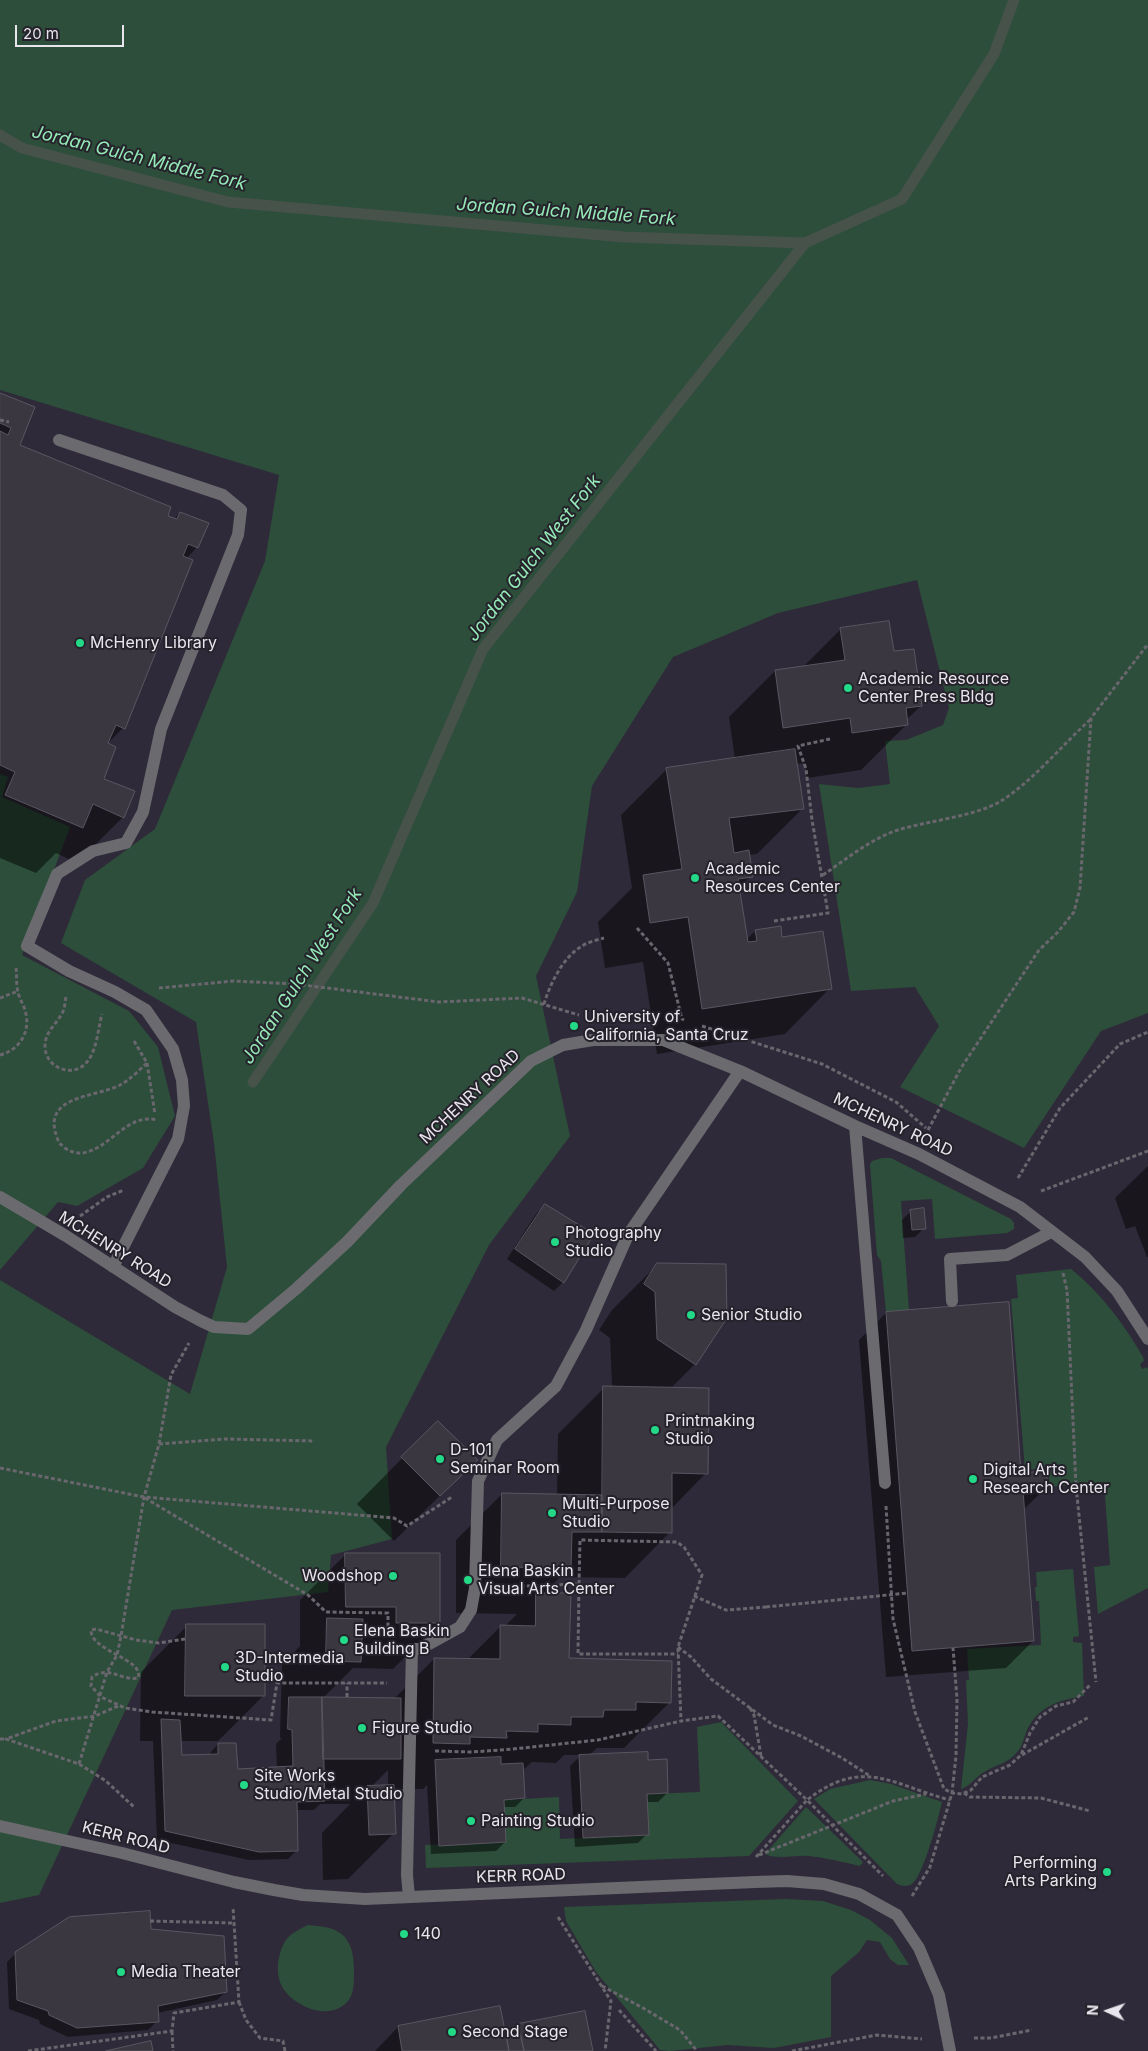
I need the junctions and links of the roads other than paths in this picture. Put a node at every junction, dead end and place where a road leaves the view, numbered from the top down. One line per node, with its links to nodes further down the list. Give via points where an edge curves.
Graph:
1 (58, 440): 6 (lane, via 223,495 241,510 238,536 161,729 143,812 126,842 93,852 57,874 27,946 146,1010 173,1049 182,1080 184,1106 178,1139)
2 (740, 1070): 3 (lane, MCHENRY ROAD); 6 (lane, MCHENRY ROAD, via 663,1040 593,1040 563,1045 530,1062 401,1185 347,1242 248,1329 214,1327 175,1307); 11 (lane, via 628,1235 586,1330 556,1386 497,1440 478,1481 475,1588 471,1610 460,1627 420,1649 412,1650)
3 (855, 1126): 5 (lane, MCHENRY ROAD, via 919,1154 1000,1196 1020,1207); 9 (lane)
4 (0, 1197): 6 (lane, MCHENRY ROAD)
5 (1051, 1232): 7 (lane, via 1007,1255 950,1259); 8 (lane, MCHENRY ROAD, via 1085,1257 1117,1291)
6 (113, 1267)
7 (952, 1301)
8 (1148, 1339)
9 (884, 1483)
10 (0, 1826): 11 (lane, KERR ROAD, via 234,1882 303,1895 365,1899)
11 (409, 1897): 12 (lane, KERR ROAD, via 787,1882 824,1884 859,1894 897,1915 919,1948 939,1995)
12 (950, 2051)

